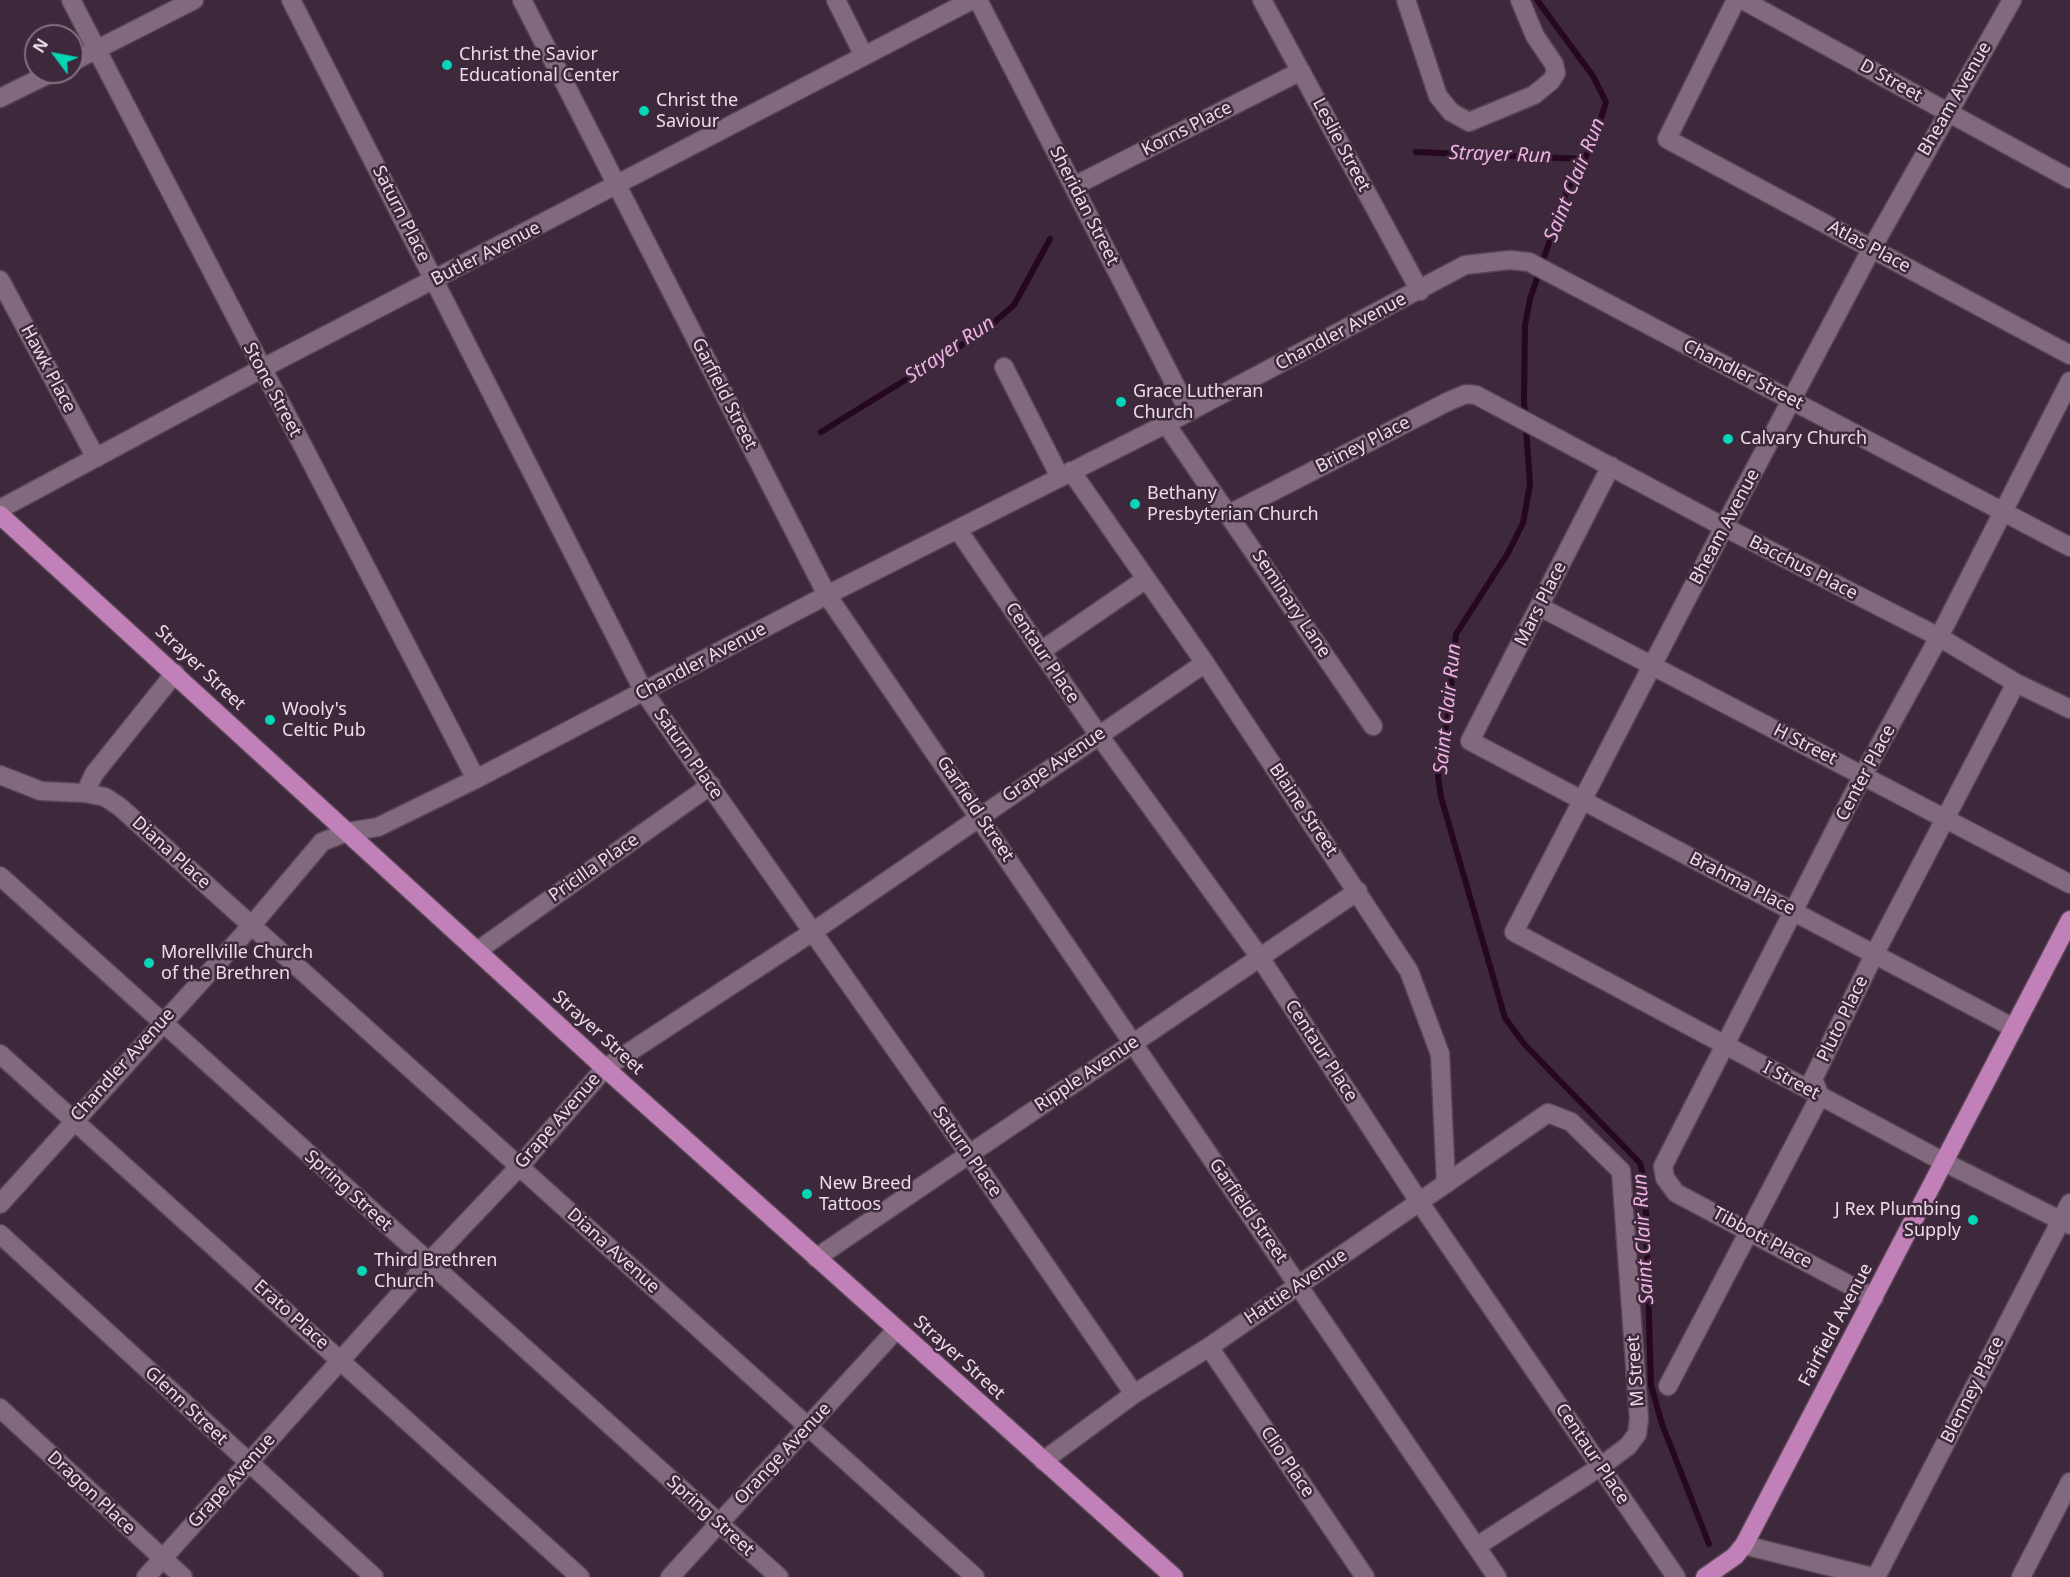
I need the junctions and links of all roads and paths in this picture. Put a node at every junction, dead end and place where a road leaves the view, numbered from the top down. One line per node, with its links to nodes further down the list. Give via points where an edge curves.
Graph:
1 (71, 0): 14 (street, Stone Street)
2 (194, 0): 14 (street)
3 (291, 0): 27 (street, Saturn Place)
4 (522, 0): 22 (street, Garfield Street)
5 (836, 0): 16 (street)
6 (972, 0): 16 (street, Butler Avenue)
7 (978, 0): 23 (street, Sheridan Street)
8 (1262, 0): 17 (street, Leslie Street)
9 (1406, 0): 10 (street, via 1438,96 1450,112 1469,122 1534,95 1556,73)
10 (1520, 0)
11 (1736, 0): 24 (street, Atlas Place, via 1666,139)
12 (1743, 0): 20 (street, D Street)
13 (2012, 0): 20 (street, Bheam Avenue)
14 (97, 50): 15 (street); 31 (street, Stone Street)
15 (84, 56)
16 (864, 56): 22 (street, Butler Avenue)
17 (1301, 71): 23 (street, Korns Place); 28 (street, Leslie Street)
18 (29, 84): 19 (street)
19 (0, 98)
20 (1947, 111): 21 (street, D Street); 24 (street, Bheam Avenue)
21 (2070, 179)
22 (618, 186): 27 (street, Butler Avenue); 48 (street, Garfield Street)
23 (1074, 186): 35 (street, Sheridan Street)
24 (1872, 248): 29 (street, Atlas Place); 34 (street, Bheam Avenue)
25 (1509, 260): 28 (street, Chandler Avenue, via 1465,265); 34 (street, Chandler Street, via 1529,262)
26 (0, 280): 37 (street, Hawk Place)
27 (435, 281): 31 (street, Butler Avenue); 56 (street, Saturn Place)
28 (1420, 291): 35 (street, Chandler Avenue)
29 (2070, 355)
30 (1004, 367): 39 (street, Blaine Street)
31 (261, 369): 37 (street, Butler Avenue); 63 (street, Stone Street)
32 (2070, 381): 41 (street, Center Place)
33 (1466, 394): 38 (street, Bacchus Place, via 1476,395); 42 (street, Briney Place)
34 (1793, 401): 41 (street, Chandler Street); 44 (street, Bheam Avenue)
35 (1189, 412): 36 (street, Chandler Avenue)
36 (1166, 424): 39 (street, Chandler Avenue); 42 (street, Seminary Lane)
37 (96, 458): 40 (street, Butler Avenue)
38 (1611, 466): 44 (street, Bacchus Place); 49 (street, Mars Place)
39 (1065, 474): 45 (street, Chandler Avenue); 47 (street, Blaine Street)
40 (0, 509)
41 (2001, 511): 46 (street, Chandler Street); 50 (street, Center Place)
42 (1230, 514): 58 (street, Seminary Lane)
43 (0, 515): 54 (highway, Strayer Street)
44 (1724, 527): 50 (street, Bacchus Place); 53 (street, Bheam Avenue)
45 (958, 530): 48 (street, Chandler Avenue); 51 (street, Centaur Place)
46 (2070, 547)
47 (1146, 579): 51 (street); 52 (street, Blaine Street)
48 (827, 595): 56 (street, Chandler Avenue); 67 (street, Garfield Street)
49 (1540, 608): 53 (street, H Street); 60 (street, Mars Place)
50 (1940, 637): 55 (street, Bacchus Place); 62 (street, Center Place)
51 (1041, 651): 59 (street, Centaur Place)
52 (1205, 663): 59 (street, Grape Avenue); 72 (street, Blaine Street)
53 (1652, 665): 62 (street, H Street); 66 (street, Bheam Avenue)
54 (176, 673): 65 (street, via 94,774); 69 (highway, Strayer Street)
55 (2016, 683): 57 (street, Bacchus Place); 68 (street, Pluto Place)
56 (644, 693): 63 (street, Chandler Avenue); 64 (street, Saturn Place)
57 (2070, 709)
58 (1373, 726)
59 (1098, 734): 67 (street, Grape Avenue); 80 (street, Centaur Place)
60 (1470, 741): 66 (street, Brahma Place)
61 (0, 775): 65 (street, via 41,791)
62 (1863, 775): 68 (street, H Street); 73 (street, Center Place)
63 (476, 778): 69 (street, Chandler Avenue, via 378,826)
64 (711, 786): 77 (street, Saturn Place); 78 (street, Pricilla Place)
65 (85, 793): 75 (street, Diana Place, via 105,797 120,807)
66 (1581, 801): 73 (street, Brahma Place); 76 (street, Bheam Avenue)
67 (980, 816): 77 (street, Grape Avenue); 83 (street, Garfield Street)
68 (1945, 818): 71 (street, H Street); 79 (street, Pluto Place)
69 (347, 832): 75 (street, Chandler Avenue, via 322,842); 78 (highway, Strayer Street)
70 (0, 876): 81 (street, Spring Street)
71 (2070, 884)
72 (1358, 891): 80 (street, Ripple Avenue); 94 (street, Blaine Street, via 1409,971 1440,1054)
73 (1795, 912): 79 (street, Brahma Place); 84 (street, Center Place)
74 (2070, 920): 82 (highway, Fairfield Avenue)
75 (252, 925): 81 (street, Chandler Avenue); 93 (street, Diana Avenue)
76 (1514, 932): 84 (street, I Street)
77 (811, 933): 86 (street, Grape Avenue); 90 (street, Saturn Place)
78 (477, 951): 86 (highway, Strayer Street)
79 (1874, 955): 82 (street, Brahma Place); 87 (street, Pluto Place, via 1813,1079)
80 (1259, 956): 83 (street, Ripple Avenue); 95 (street, Centaur Place)
81 (161, 1022): 89 (street, Chandler Avenue); 102 (street, Spring Street)
82 (2014, 1028): 91 (highway, Fairfield Avenue)
83 (1132, 1043): 90 (street, Ripple Avenue); 103 (street, Garfield Street)
84 (1724, 1046): 87 (street, I Street); 92 (street, Center Place)
85 (0, 1054): 89 (street, Erato Place)
86 (605, 1068): 93 (street, Grape Avenue); 101 (highway, Strayer Street)
87 (1820, 1096): 91 (street, I Street); 99 (street)
88 (1548, 1113): 94 (street, Hattie Avenue); 114 (street, M Street, via 1570,1122 1621,1171 1639,1419 1637,1434 1628,1446)
89 (74, 1120): 97 (street, Chandler Avenue); 107 (street, Erato Place)
90 (969, 1154): 101 (street, Ripple Avenue); 109 (street, Saturn Place)
91 (1944, 1162): 98 (street, I Street); 104 (highway, Fairfield Avenue)
92 (1663, 1166): 99 (street, Tibbott Place, via 1665,1178 1676,1193)
93 (519, 1167): 102 (street, Grape Avenue); 111 (street, Diana Avenue)
94 (1446, 1184): 95 (street, Hattie Avenue)
95 (1420, 1203): 103 (street, Hattie Avenue); 114 (street, Centaur Place)
96 (2070, 1203): 98 (street, Blenney Place)
97 (0, 1204)
98 (2065, 1223): 132 (street, Blenney Place)
99 (1751, 1232): 104 (street, Tibbott Place); 108 (street)
100 (0, 1234): 113 (street, Glenn Street)
101 (816, 1258): 105 (highway, Strayer Street)
102 (428, 1263): 107 (street, Grape Avenue); 116 (street, Spring Street)
103 (1299, 1284): 106 (street, Hattie Avenue); 118 (street, Garfield Street)
104 (1874, 1298): 117 (highway, Fairfield Avenue)
105 (896, 1330): 111 (street, Orange Avenue); 112 (highway, Strayer Street)
106 (1209, 1347): 109 (street, Hattie Avenue); 128 (street, Clio Place)
107 (341, 1360): 113 (street, Grape Avenue); 123 (street, Erato Place)
108 (1668, 1386)
109 (1134, 1394): 112 (street, Hattie Avenue)
110 (0, 1408): 119 (street, Dragon Place)
111 (809, 1426): 116 (street, Orange Avenue); 126 (street, Diana Avenue)
112 (1043, 1461): 127 (highway, Strayer Street)
113 (248, 1463): 119 (street, Grape Avenue); 122 (street, Glenn Street)
114 (1600, 1467): 118 (street, M Street); 130 (street, Centaur Place)
115 (2070, 1482): 133 (street)
116 (719, 1523): 124 (street, Orange Avenue); 125 (street, Spring Street)
117 (1744, 1545): 131 (highway, Fairfield Avenue); 132 (street)
118 (1477, 1546): 129 (street, Garfield Street)
119 (163, 1559): 120 (street, Grape Avenue); 121 (street, Dragon Place)
120 (146, 1577)
121 (183, 1577)
122 (374, 1577)
123 (580, 1577)
124 (670, 1577)
125 (779, 1577)
126 (975, 1577)
127 (1174, 1577)
128 (1365, 1577)
129 (1497, 1577)
130 (1676, 1577)
131 (1705, 1577)
132 (1874, 1577)
133 (2021, 1577)

